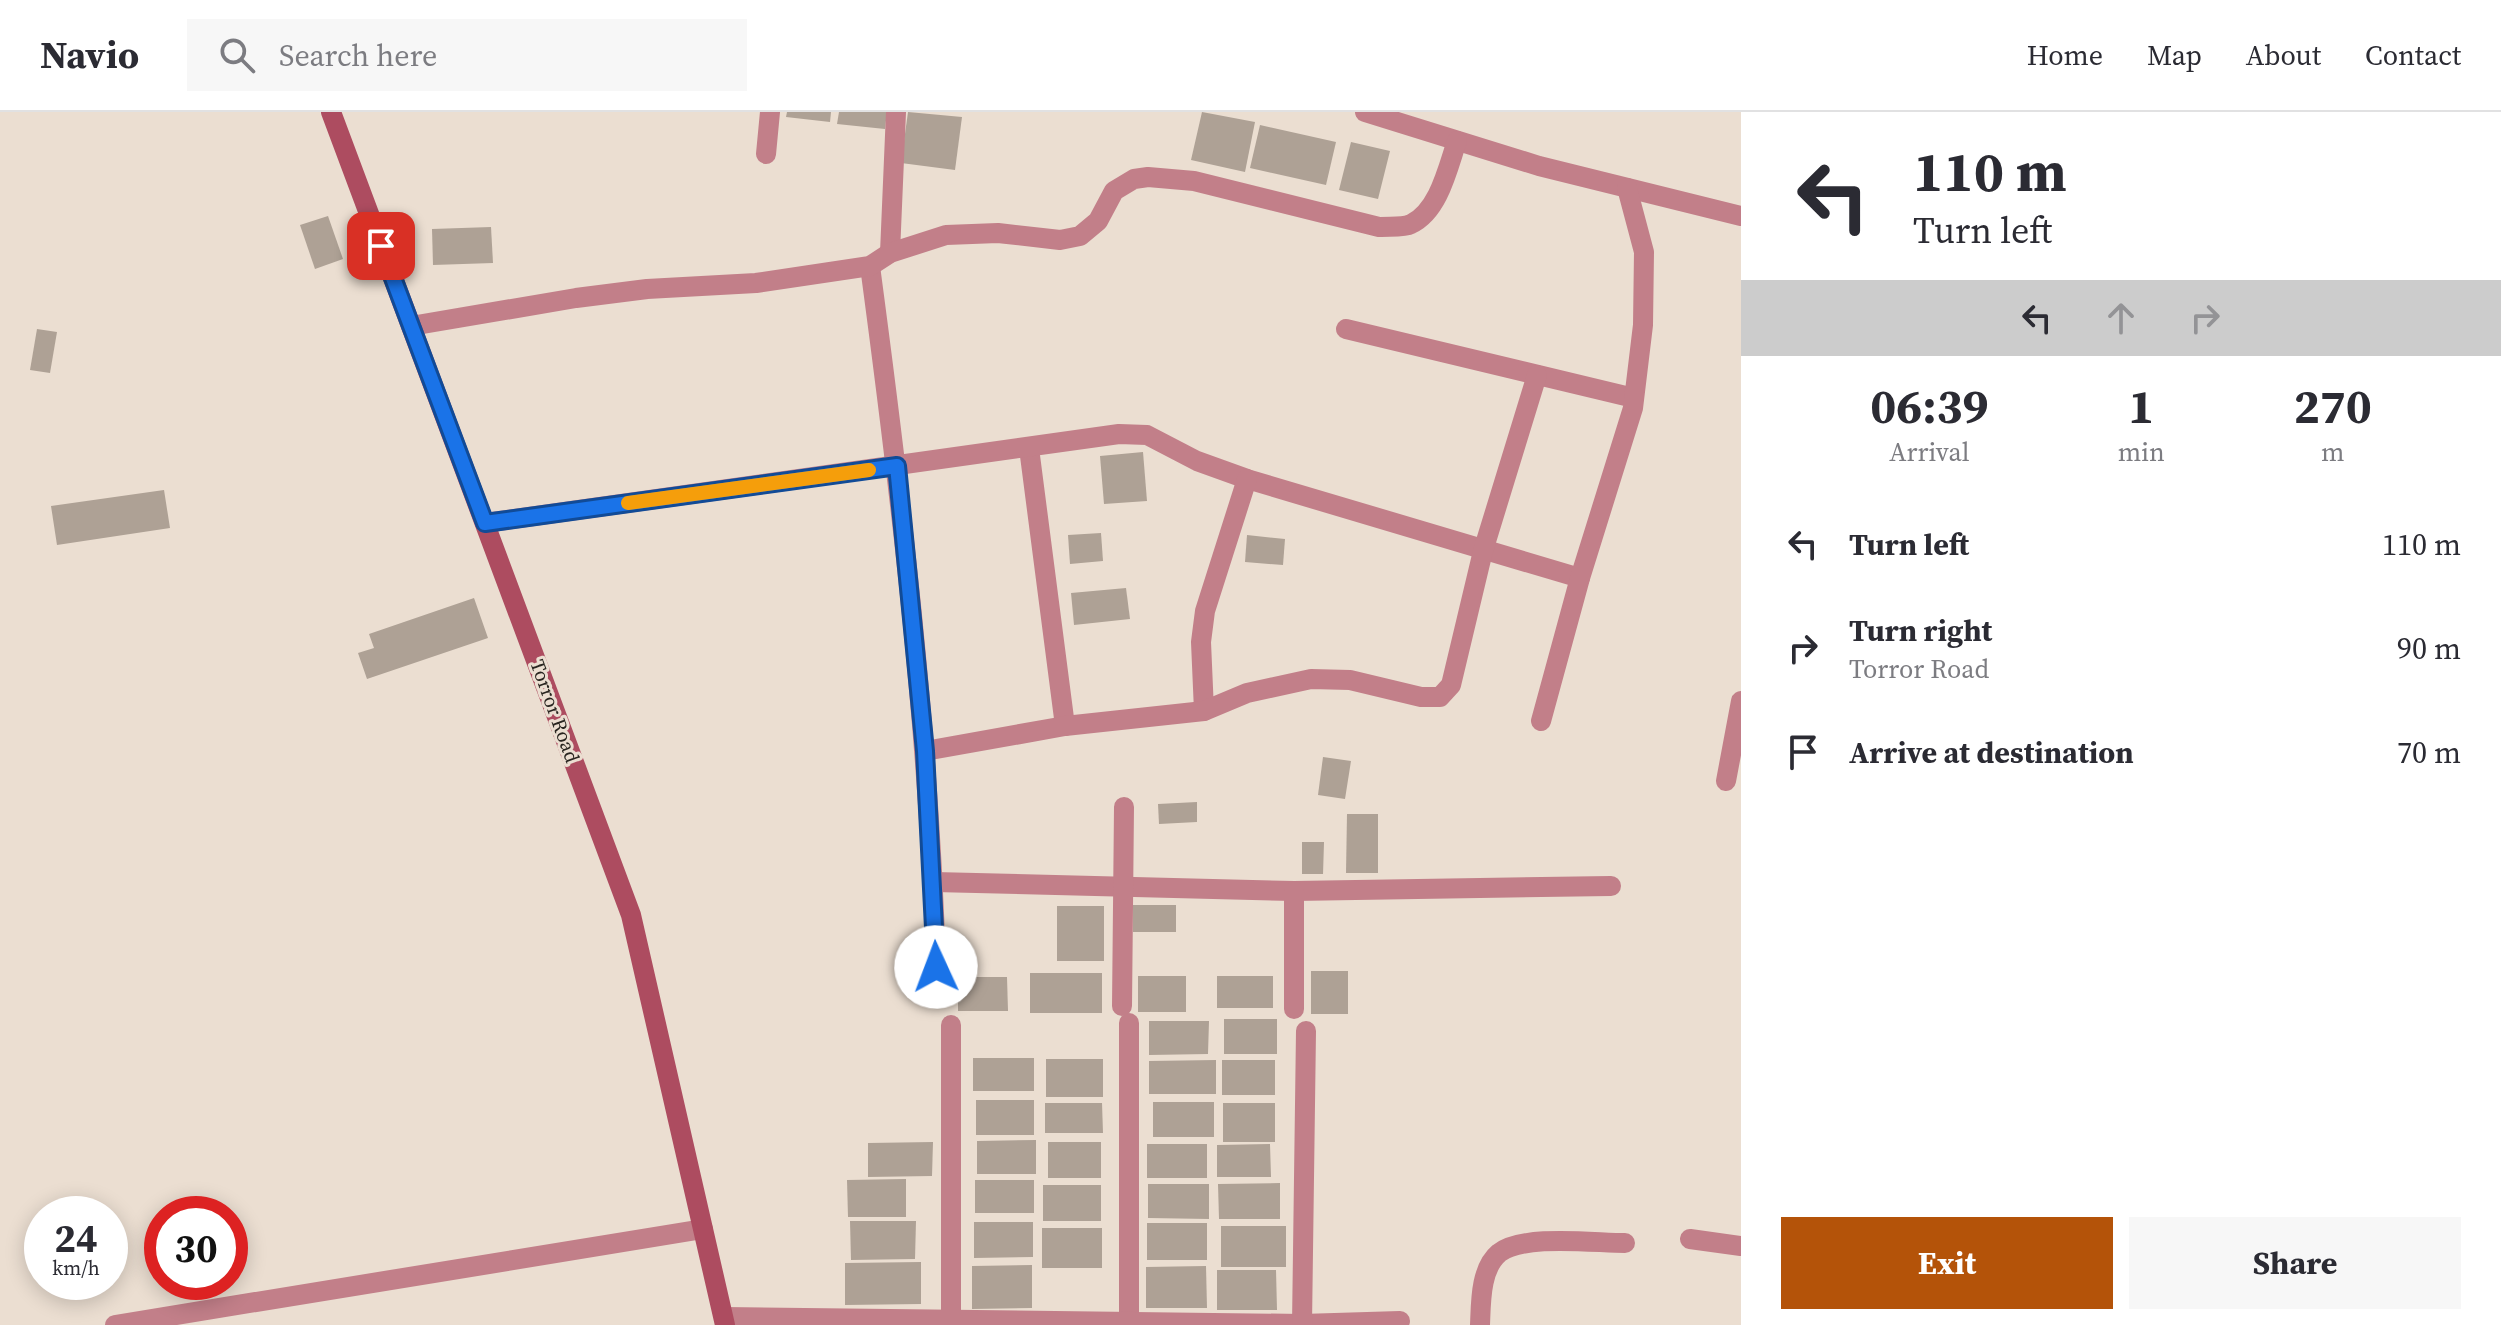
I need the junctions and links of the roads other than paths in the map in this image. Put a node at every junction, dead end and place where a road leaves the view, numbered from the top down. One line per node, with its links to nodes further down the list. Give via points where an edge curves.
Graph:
1 (331, 112): 11 (street, Torror Road)
2 (770, 112): 6 (street)
3 (896, 112): 9 (street)
4 (1365, 112): 5 (street)
5 (1457, 141): 7 (street); 9 (street, via 1439,191 1425,214 1409,225 1379,227 1194,181 1148,177 1114,191 1098,221 1080,236 1060,240 998,233 946,235)
6 (766, 154)
7 (1627, 188): 8 (street); 14 (street, via 1644,252)
8 (1741, 216)
9 (890, 253): 10 (street)
10 (870, 266): 11 (street, via 756,283 576,298); 16 (street)
11 (411, 326): 18 (street, Torror Road)
12 (1346, 329): 13 (street)
13 (1537, 375): 14 (street); 19 (street)
14 (1634, 398): 20 (street)
15 (1029, 448): 16 (street); 17 (street, via 1119,434 1147,435); 24 (street)
16 (897, 466): 18 (street); 25 (street)
17 (1247, 479): 19 (street); 22 (street, via 1205,611)
18 (485, 523): 36 (street, Torror Road, via 631,915)
19 (1483, 551): 20 (street); 22 (street, via 1451,685 1440,697 1350,680 1311,679 1247,693)
20 (1580, 578): 23 (street)
21 (1741, 701): 26 (street)
22 (1204, 711): 24 (street)
23 (1541, 721)
24 (1065, 726): 25 (street)
25 (925, 751): 28 (street)
26 (1726, 781)
27 (1124, 807): 29 (street)
28 (934, 882): 29 (street); 32 (street)
29 (1125, 886): 31 (street); 43 (street)
30 (1611, 886): 31 (street)
31 (1294, 891): 33 (street)
32 (936, 967)
33 (1294, 1009)
34 (951, 1025): 42 (street)
35 (1306, 1031): 44 (street)
36 (703, 1229): 40 (street, Torror Road); 45 (street)
37 (1690, 1239): 39 (street)
38 (1625, 1243): 46 (street, via 1525,1243 1499,1253 1486,1273)
39 (1741, 1246)
40 (724, 1321): 42 (street)
41 (1400, 1321): 44 (street)
42 (951, 1322): 43 (street)
43 (1129, 1323): 44 (street)
44 (1302, 1324)
45 (115, 1325)
46 (1480, 1325)

